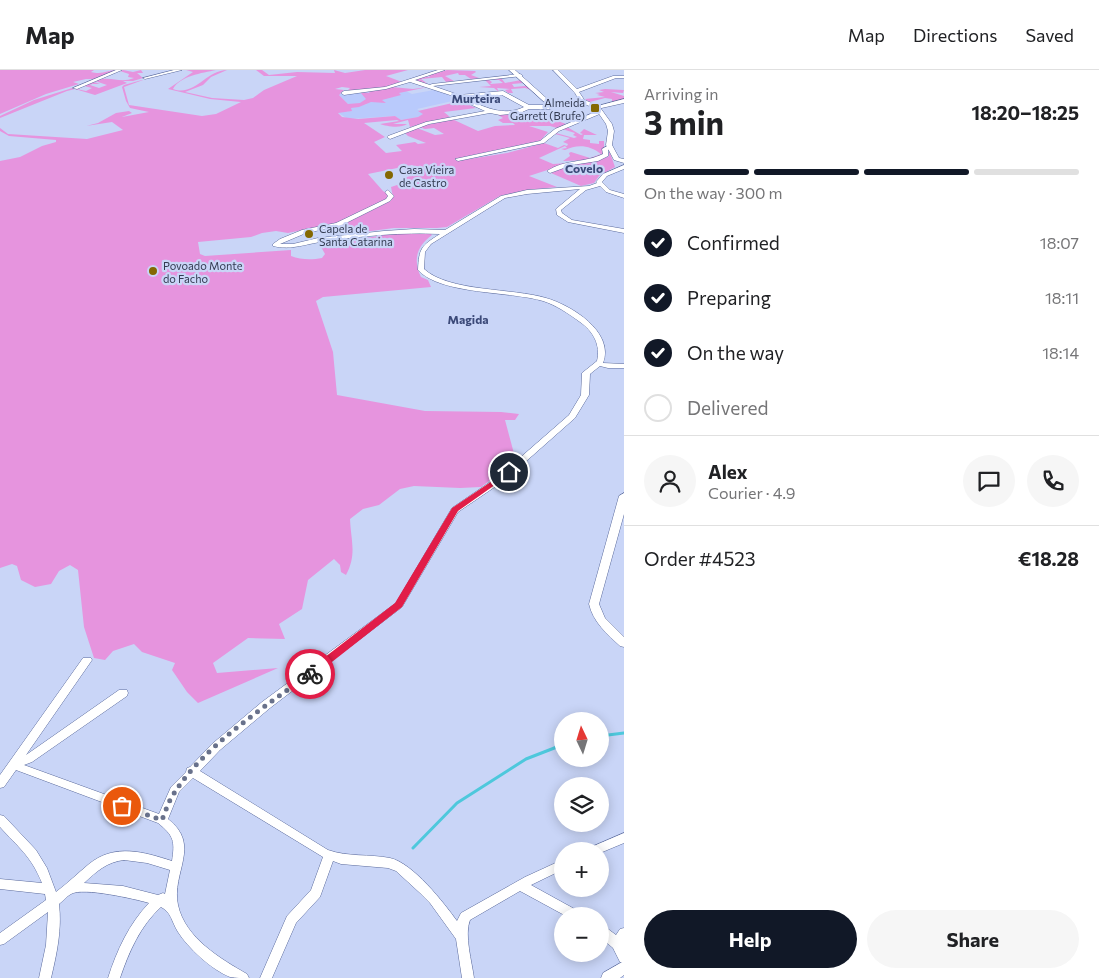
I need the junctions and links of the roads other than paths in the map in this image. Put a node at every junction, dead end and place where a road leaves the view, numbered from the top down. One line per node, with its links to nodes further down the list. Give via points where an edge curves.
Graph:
1 (120, 70): 11 (street)
2 (180, 70): 8 (street)
3 (443, 70): 9 (street)
4 (512, 70): 6 (street)
5 (556, 70): 12 (street)
6 (520, 75): 10 (street); 18 (street)
7 (624, 77): 12 (street, via 615,77)
8 (145, 78)
9 (409, 80): 10 (street); 13 (street, via 386,88)
10 (430, 86): 14 (street)
11 (75, 88)
12 (576, 91): 15 (street)
13 (344, 93)
14 (459, 97): 17 (street, via 503,93); 20 (street)
15 (582, 101): 18 (street); 19 (street)
16 (624, 101): 19 (street)
17 (528, 106): 18 (street); 20 (street, via 520,111)
18 (553, 107)
19 (598, 109): 22 (street, via 611,128); 23 (street, via 557,130 542,142)
20 (492, 112): 21 (street, via 428,123)
21 (390, 137)
22 (609, 146): 24 (street); 26 (street, via 605,149 606,155 600,158 574,162)
23 (458, 159)
24 (620, 161): 25 (street)
25 (621, 168): 27 (street, via 603,177)
26 (550, 172)
27 (600, 184): 28 (street); 30 (street, via 608,191)
28 (588, 188): 31 (street, via 561,207 558,210 560,215 578,223); 32 (street, via 510,195)
29 (388, 192): 32 (street, via 391,196 388,200 338,225 304,231 275,245 287,246 390,230)
30 (624, 196)
31 (623, 229)
32 (444, 232): 33 (street, via 422,252 423,274 486,291 542,299 556,305 598,334 602,356)
33 (599, 364): 34 (street); 40 (street, via 586,373 583,400 566,421 502,478 455,510 399,605 238,727)
34 (624, 366)
35 (624, 496): 36 (street, via 594,604 601,621)
36 (624, 643)
37 (87, 660): 39 (street)
38 (123, 693): 39 (street, via 28,759)
39 (13, 765): 41 (street); 43 (street)
40 (191, 771): 43 (street, via 175,790); 46 (street)
41 (0, 784)
42 (0, 819): 53 (street, via 35,856)
43 (162, 820): 47 (street, via 173,826 178,836 180,847)
44 (624, 838): 45 (street)
45 (609, 844)
46 (329, 856): 58 (street, via 382,861 397,866 430,894); 66 (street, via 316,892 291,920)
47 (176, 867): 51 (street, via 142,857 116,856 90,868); 52 (street)
48 (554, 868): 50 (street)
49 (0, 884): 53 (street)
50 (520, 884): 55 (street); 58 (street, via 465,917)
51 (69, 888): 53 (street); 54 (street, via 108,888)
52 (172, 892): 54 (street); 56 (street)
53 (51, 894): 60 (street); 63 (street, via 56,917)
54 (159, 901): 56 (street); 64 (street, via 128,944)
55 (560, 907)
56 (173, 908): 65 (street, via 193,942)
57 (609, 933): 59 (street)
58 (462, 936): 67 (street)
59 (621, 938): 61 (street)
60 (0, 940)
61 (624, 958)
62 (624, 967): 68 (street)
63 (45, 978)
64 (114, 978)
65 (243, 978)
66 (266, 978)
67 (468, 978)
68 (608, 978)

